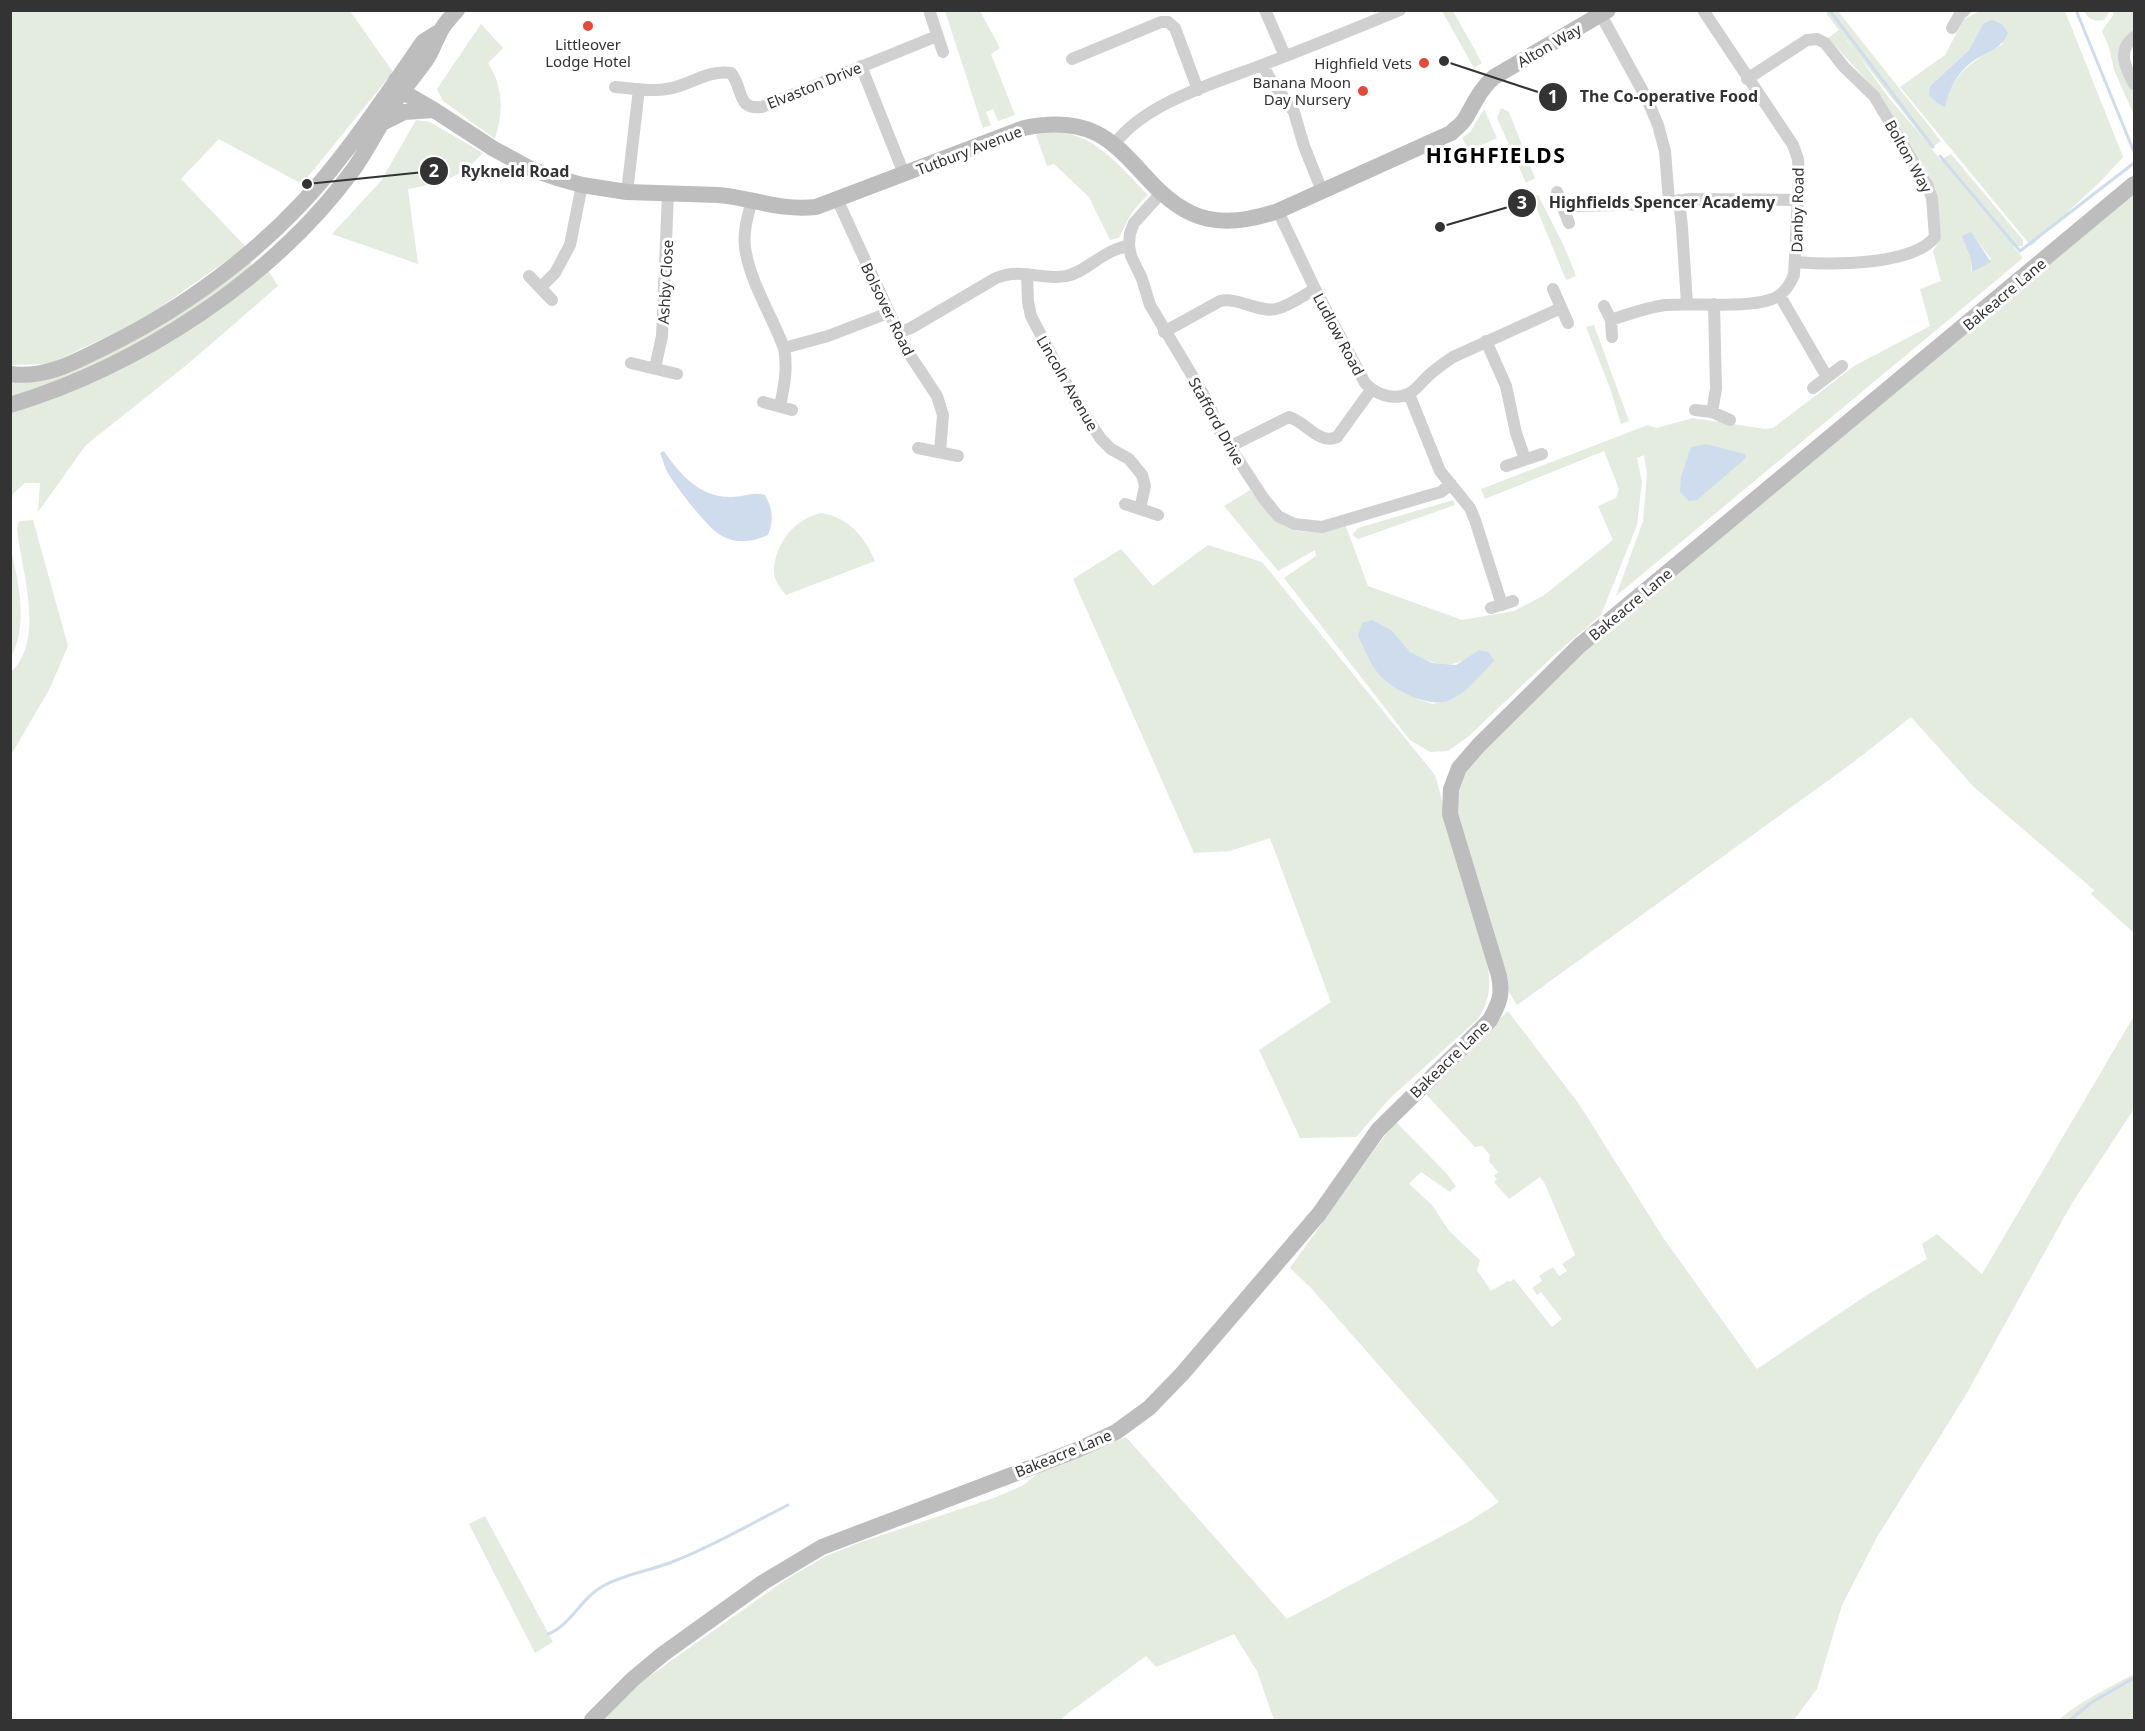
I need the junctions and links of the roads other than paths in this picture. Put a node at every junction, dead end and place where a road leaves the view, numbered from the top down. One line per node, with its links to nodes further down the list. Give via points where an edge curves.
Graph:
1 (457, 10): 19 (street, via 441,30 428,58)
2 (1265, 10): 12 (street)
3 (1400, 10): 12 (street)
4 (1703, 10): 16 (street, Danby Road)
5 (1960, 12): 8 (street)
6 (930, 13): 9 (street)
7 (1604, 13): 17 (street, Alton Way); 37 (street, via 1658,125)
8 (1952, 28)
9 (937, 36): 11 (street); 15 (street, Elvaston Drive)
10 (2134, 37): 18 (street, via 2125,50 2124,64)
11 (943, 52)
12 (1286, 56): 14 (street)
13 (1072, 59): 22 (street, via 1168,22 1175,28)
14 (1263, 65): 22 (street); 29 (street, via 1294,112)
15 (861, 66): 21 (street, Elvaston Drive, via 762,107 745,104 731,73 712,74 668,89); 26 (street)
16 (1747, 79): 36 (street, Danby Road, via 1793,145 1798,159); 42 (street, Bolton Way, via 1807,40 1825,43 1874,96 1932,198 1935,237 1923,248 1861,263)
17 (1490, 80): 29 (street, Tutbury Avenue, via 1464,121 1451,133)
18 (2134, 84)
19 (403, 85): 23 (street, Tutbury Avenue, via 423,92); 24 (street); 65 (street, via 319,183 272,231 213,280 149,324 77,361 47,373)
20 (615, 87): 21 (street, Elvaston Drive)
21 (639, 89): 30 (street)
22 (1198, 90): 25 (street, via 1140,118)
23 (434, 110): 24 (street, via 404,112); 28 (street, Tutbury Avenue, via 512,160)
24 (384, 122): 72 (street, via 351,172 307,224 227,294 121,361)
25 (1114, 145): 26 (street, Tutbury Avenue, via 1080,128 1039,125); 32 (street, Tutbury Avenue)
26 (904, 174): 34 (street, Tutbury Avenue)
27 (2134, 184): 90 (street, Bakeacre Lane, via 1579,646 1459,768 1451,789 1450,814 1499,976 1502,991 1498,1005 1490,1020 1378,1130 1319,1214 1149,1408 1116,1432 1077,1450 822,1547 762,1583 663,1654)
28 (582, 185): 30 (street, Tutbury Avenue); 45 (street, via 567,251 555,273)
29 (1322, 191): 39 (street, Tutbury Avenue)
30 (627, 192): 33 (street, Tutbury Avenue)
31 (1557, 192): 38 (street)
32 (1161, 193): 39 (street, Tutbury Avenue, via 1205,219 1243,221); 41 (street, via 1134,223)
33 (668, 194): 35 (street, Tutbury Avenue); 64 (street, Ashby Close, via 662,336)
34 (837, 199): 35 (street, Tutbury Avenue, via 798,209); 54 (street, Bolsover Road)
35 (752, 200): 61 (street, via 745,234 748,262)
36 (1798, 200): 37 (street); 42 (street, Danby Road)
37 (1674, 201): 38 (street); 50 (street, via 1682,227)
38 (1564, 209): 40 (street)
39 (1278, 211): 47 (street, Ludlow Road)
40 (1569, 223)
41 (1129, 246): 43 (street, via 1111,250 1069,276); 57 (street, Stafford Drive)
42 (1796, 262): 48 (street, Danby Road, via 1789,286)
43 (1027, 274): 58 (street, via 996,278); 87 (street, Lincoln Avenue, via 1032,316 1075,400 1101,440 1129,459 1142,475 1145,486)
44 (529, 276): 45 (street)
45 (541, 287): 49 (street)
46 (1553, 288): 53 (street)
47 (1315, 289): 57 (street, via 1277,309 1220,301); 69 (street, Ludlow Road)
48 (1780, 296): 51 (street, via 1753,303); 67 (street)
49 (552, 300)
50 (1687, 304): 51 (street); 55 (street, via 1665,305)
51 (1714, 304): 76 (street, via 1716,389)
52 (1604, 306): 55 (street)
53 (1561, 308): 56 (street); 60 (street)
54 (888, 313): 58 (street, Bolsover Road); 61 (street)
55 (1611, 320): 59 (street)
56 (1569, 323)
57 (1164, 332): 78 (street, Stafford Drive, via 1208,402)
58 (898, 333): 80 (street, Bolsover Road, via 937,396 943,415)
59 (1612, 337)
60 (1486, 341): 70 (street, via 1439,366); 83 (street, via 1506,386)
61 (784, 348): 73 (street)
62 (631, 363): 64 (street)
63 (1842, 366): 67 (street)
64 (655, 368): 66 (street)
65 (10, 374)
66 (677, 375)
67 (1827, 377): 68 (street)
68 (1813, 388)
69 (1371, 390): 70 (street, Ludlow Road, via 1385,396); 78 (street, via 1337,437 1330,440 1289,417)
70 (1409, 394): 85 (street, via 1433,456)
71 (763, 402): 73 (street)
72 (10, 405)
73 (780, 406): 74 (street)
74 (792, 410)
75 (1695, 410): 76 (street)
76 (1712, 412): 77 (street)
77 (1730, 420)
78 (1229, 447): 85 (street, Stafford Drive, via 1278,516 1306,527 1345,521 1441,492)
79 (918, 448): 80 (street)
80 (940, 452): 82 (street)
81 (1542, 454): 83 (street)
82 (958, 456)
83 (1525, 459): 84 (street)
84 (1506, 466)
85 (1451, 484): 89 (street, via 1470,508)
86 (1125, 504): 87 (street)
87 (1140, 509): 88 (street)
88 (1158, 515)
89 (1502, 605)
90 (592, 1720)

